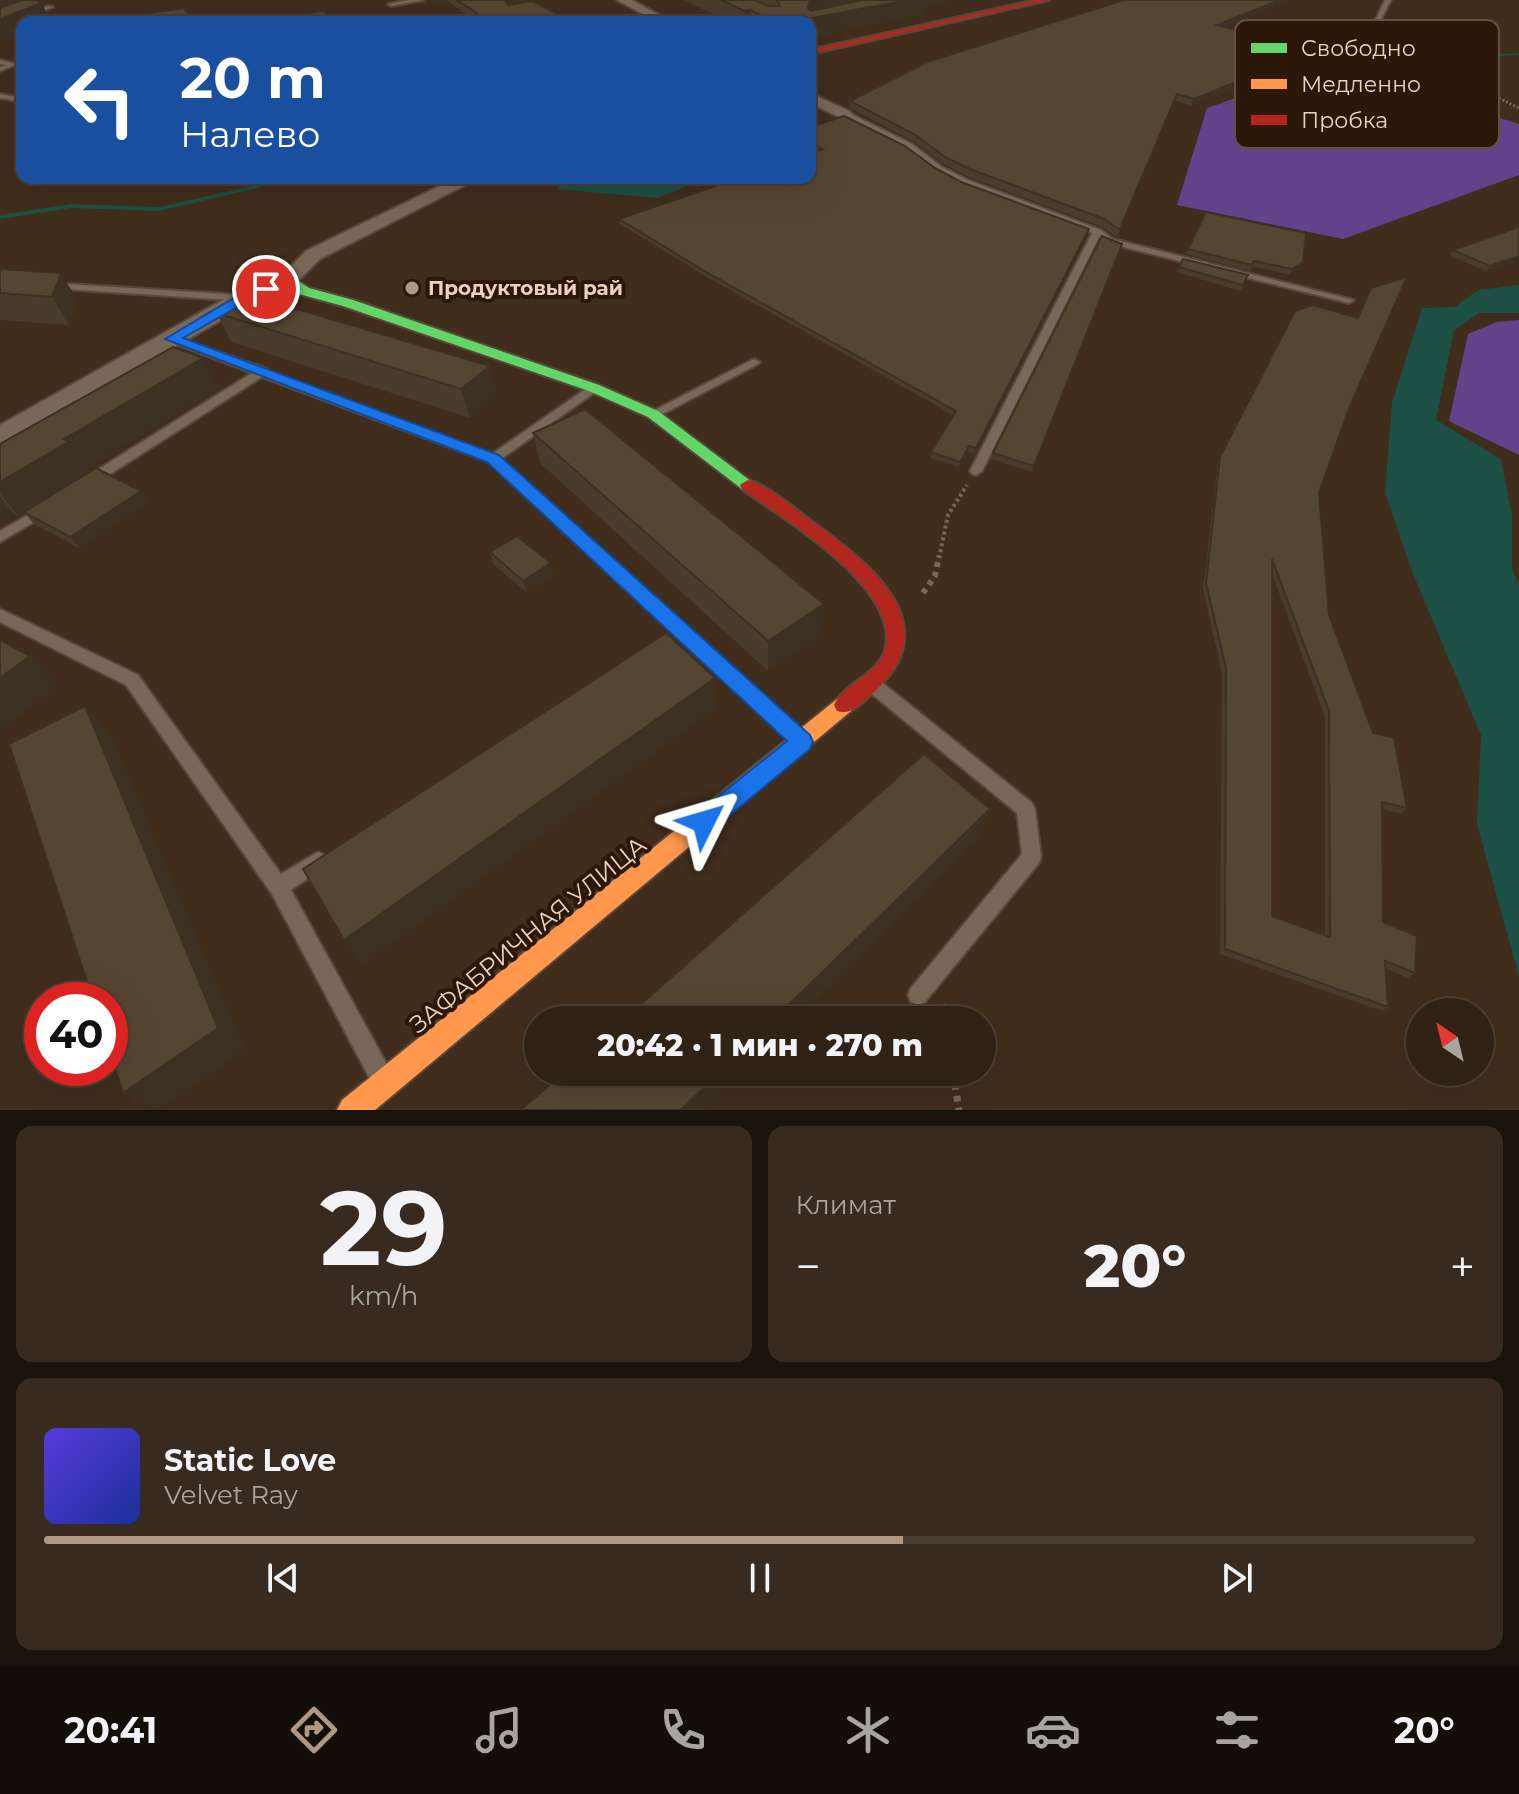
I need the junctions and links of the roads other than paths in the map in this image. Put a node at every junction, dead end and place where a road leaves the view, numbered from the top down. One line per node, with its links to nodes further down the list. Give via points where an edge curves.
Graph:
1 (421, 0): 5 (lane)
2 (623, 0): 8 (street)
3 (1046, 0): 10 (street)
4 (1388, 0): 9 (lane)
5 (391, 4)
6 (50, 7): 7 (lane)
7 (28, 16)
8 (654, 16)
9 (1378, 20)
10 (816, 51)
11 (0, 62): 12 (lane, via 14,64)
12 (0, 69)
13 (816, 100): 14 (street)
14 (844, 114): 16 (lane, via 965,182)
15 (458, 184): 17 (street, via 313,255)
16 (1097, 232): 20 (lane, via 1110,241); 28 (lane)
17 (288, 280): 19 (street); 24 (street, via 304,291)
18 (46, 286): 19 (lane)
19 (243, 298): 21 (street)
20 (1349, 300)
21 (172, 339): 23 (lane); 26 (street)
22 (754, 362): 25 (lane)
23 (263, 371): 27 (lane); 29 (lane)
24 (594, 388): 25 (street); 27 (lane)
25 (653, 414): 33 (street, ЗАФАБРИЧНАЯ УЛИЦА, via 863,571 885,594 897,631 896,648)
26 (0, 436)
27 (493, 459): 34 (lane, via 670,631)
28 (976, 471)
29 (79, 487)
30 (53, 504): 31 (lane)
31 (0, 537)
32 (0, 615): 36 (lane, via 132,680)
33 (871, 683): 34 (street, ЗАФАБРИЧНАЯ УЛИЦА); 37 (lane, via 1026,809 1032,857)
34 (802, 742): 38 (street, ЗАФАБРИЧНАЯ УЛИЦА)
35 (332, 852): 36 (lane)
36 (279, 887): 38 (lane)
37 (918, 995)
38 (385, 1083): 39 (street, ЗАФАБРИЧНАЯ УЛИЦА)
39 (352, 1110)

